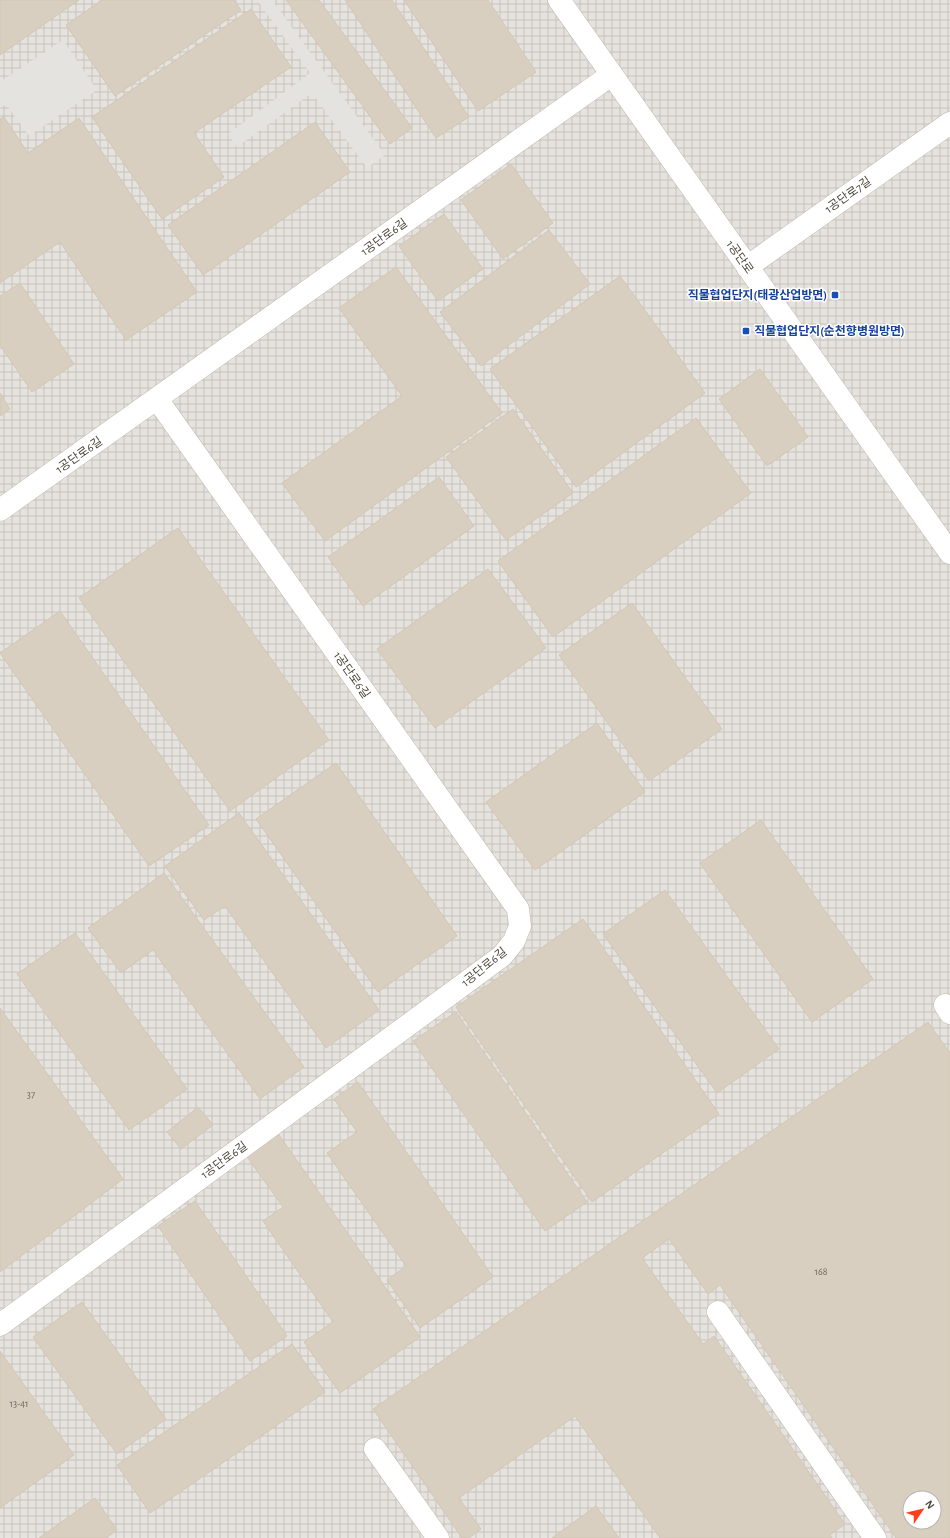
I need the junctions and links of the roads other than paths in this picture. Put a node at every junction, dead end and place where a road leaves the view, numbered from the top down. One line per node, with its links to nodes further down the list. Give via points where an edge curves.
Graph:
1 (559, 0): 2 (street, 1공단로)
2 (612, 75): 4 (street, 1공단로); 5 (street, 1공단로6길)
3 (950, 123): 4 (street, 1공단로7길)
4 (747, 267): 7 (street, 1공단로)
5 (158, 399): 6 (street, 1공단로6길); 9 (street, 1공단로6길, via 518,909 520,926 514,941 502,956)
6 (0, 510)
7 (950, 552)
8 (718, 1312): 12 (street)
9 (0, 1325)
10 (376, 1449): 11 (street)
11 (438, 1538)
12 (875, 1538)

